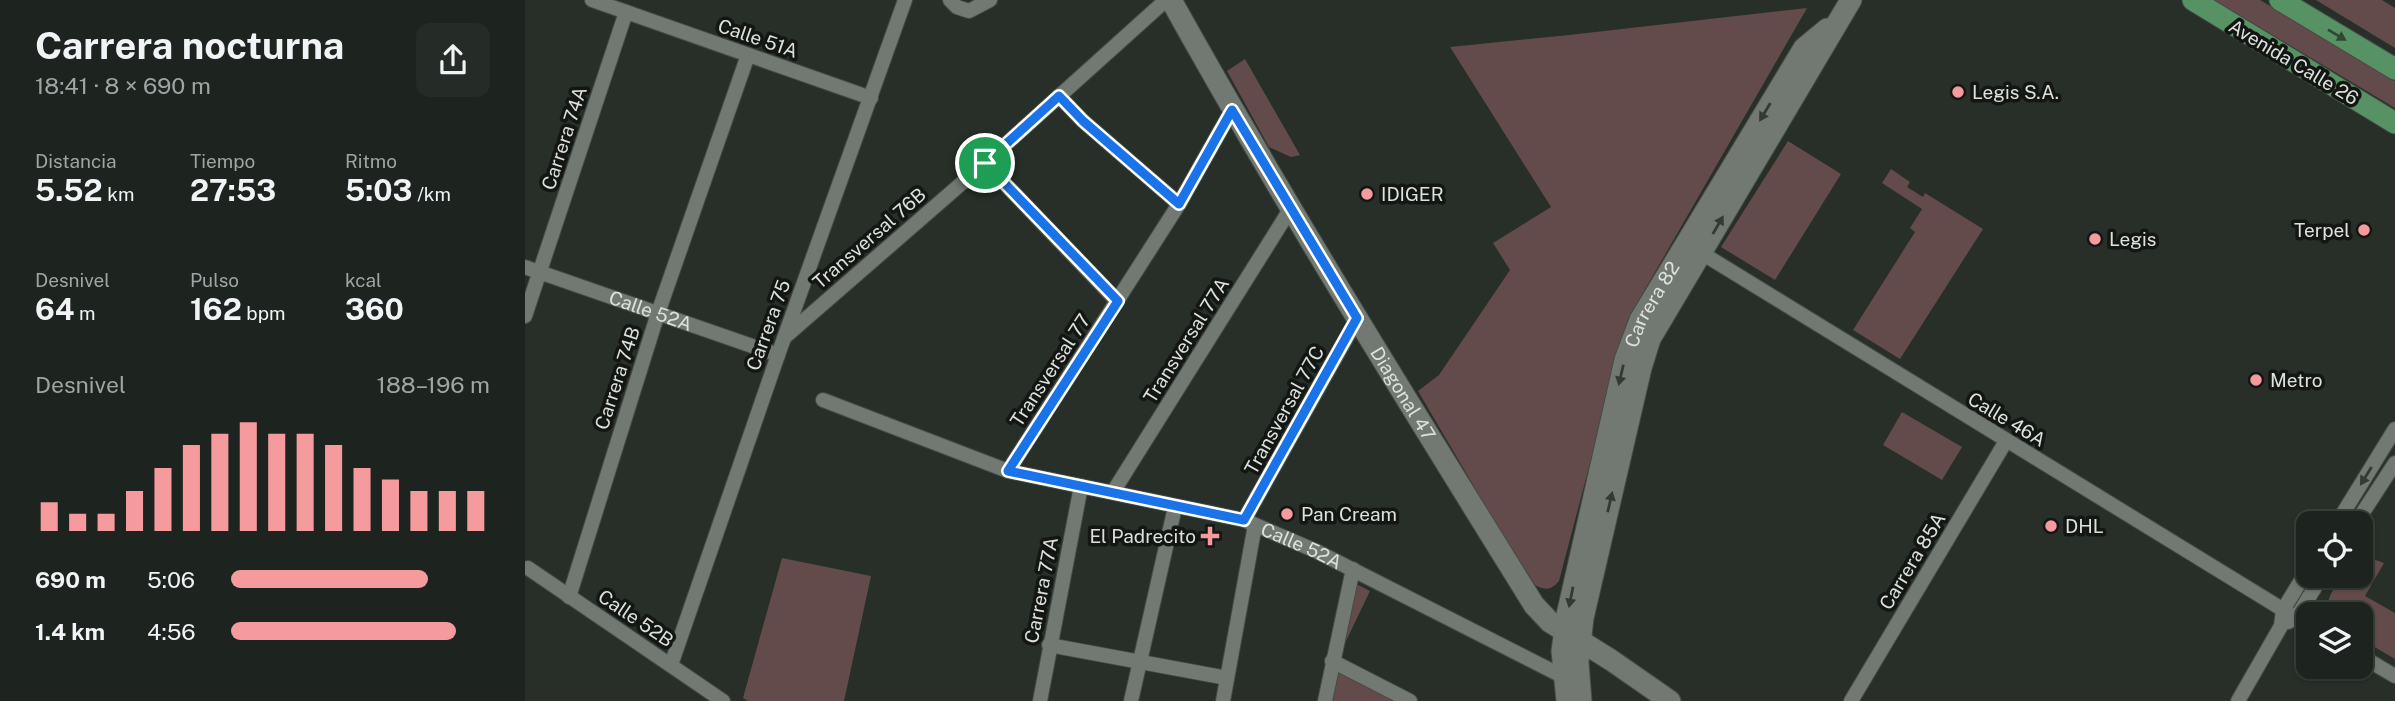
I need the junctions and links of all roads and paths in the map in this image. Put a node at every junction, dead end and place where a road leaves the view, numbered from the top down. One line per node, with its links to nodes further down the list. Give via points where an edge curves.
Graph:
1 (592, 0): 9 (street, Calle 51A)
2 (905, 0): 13 (street, Carrera 75)
3 (950, 0): 4 (street, via 969,11)
4 (990, 0)
5 (1168, 0): 12 (street, Transversal 76B); 14 (street, Diagonal 47)
6 (1851, 0): 19 (street, Carrera 82, via 1837,22 1804,48)
7 (2193, 0): 15 (main road, Avenida Calle 26)
8 (2280, 0): 11 (main road, one-way to 11)
9 (626, 12): 10 (street, Calle 51A); 21 (street, Carrera 74A)
10 (748, 55): 13 (street, Calle 51A); 23 (street, Carrera 74B)
11 (2395, 69)
12 (1059, 96): 16 (street, Transversal 76B); 17 (street)
13 (871, 97): 26 (street, Carrera 75)
14 (1232, 110): 17 (street, Transversal 77); 18 (street, Diagonal 47)
15 (2395, 123)
16 (985, 163): 22 (street); 26 (street, Transversal 76B)
17 (1179, 204): 22 (street, Transversal 77)
18 (1291, 208): 25 (street, Diagonal 47); 34 (street, Transversal 77A)
19 (1694, 249): 30 (street, Calle 46A); 47 (street, Carrera 82, via 1640,320 1625,360 1571,593)
20 (525, 267): 21 (street, Calle 52A)
21 (540, 272): 23 (street, Calle 52A); 24 (street, Carrera 74A)
22 (1118, 301): 32 (street, Transversal 77)
23 (658, 313): 27 (street, Calle 52A); 42 (street, Carrera 74B)
24 (525, 316)
25 (1357, 318): 38 (street, Transversal 77C); 47 (street, Diagonal 47, via 1534,605)
26 (785, 337): 27 (street, Carrera 75)
27 (778, 355): 52 (street, Carrera 75)
28 (823, 400): 32 (street, Calle 52A)
29 (2395, 429): 36 (street, one-way to 36)
30 (2006, 441): 43 (street, Calle 46A); 65 (street, Carrera 85A)
31 (2395, 463): 37 (street)
32 (1008, 471): 33 (street, Calle 52A)
33 (1081, 486): 34 (street, Calle 52A); 48 (street, Carrera 77A)
34 (1113, 492): 35 (street, Calle 52A)
35 (1175, 507): 38 (street, Calle 52A); 50 (street)
36 (2344, 511)
37 (2364, 511)
38 (1249, 523): 40 (street, Calle 52A); 55 (street, Transversal 77C)
39 (528, 568): 42 (street, Calle 52B)
40 (1353, 569): 49 (street); 53 (street, Calle 52A)
41 (2296, 588): 43 (street)
42 (569, 597): 52 (street, Calle 52B)
43 (2283, 610): 44 (street, Calle 46A); 46 (street)
44 (2296, 618)
45 (2296, 623): 46 (street)
46 (2281, 626): 66 (street)
47 (1572, 636): 53 (street, via 1562,651); 63 (street); 64 (street)
48 (1049, 645): 50 (street); 57 (street, Carrera 77A)
49 (1332, 661): 60 (street); 61 (street)
50 (1140, 662): 55 (street); 58 (street)
51 (2373, 663): 54 (street)
52 (671, 665): 56 (street, Calle 52B)
53 (1564, 677): 62 (street)
54 (2395, 677)
55 (1227, 678): 59 (street, Transversal 77C)
56 (723, 701)
57 (1040, 701)
58 (1131, 701)
59 (1223, 701)
60 (1325, 701)
61 (1410, 701)
62 (1566, 701)
63 (1581, 701)
64 (1670, 701)
65 (1851, 701)
66 (2238, 701)

